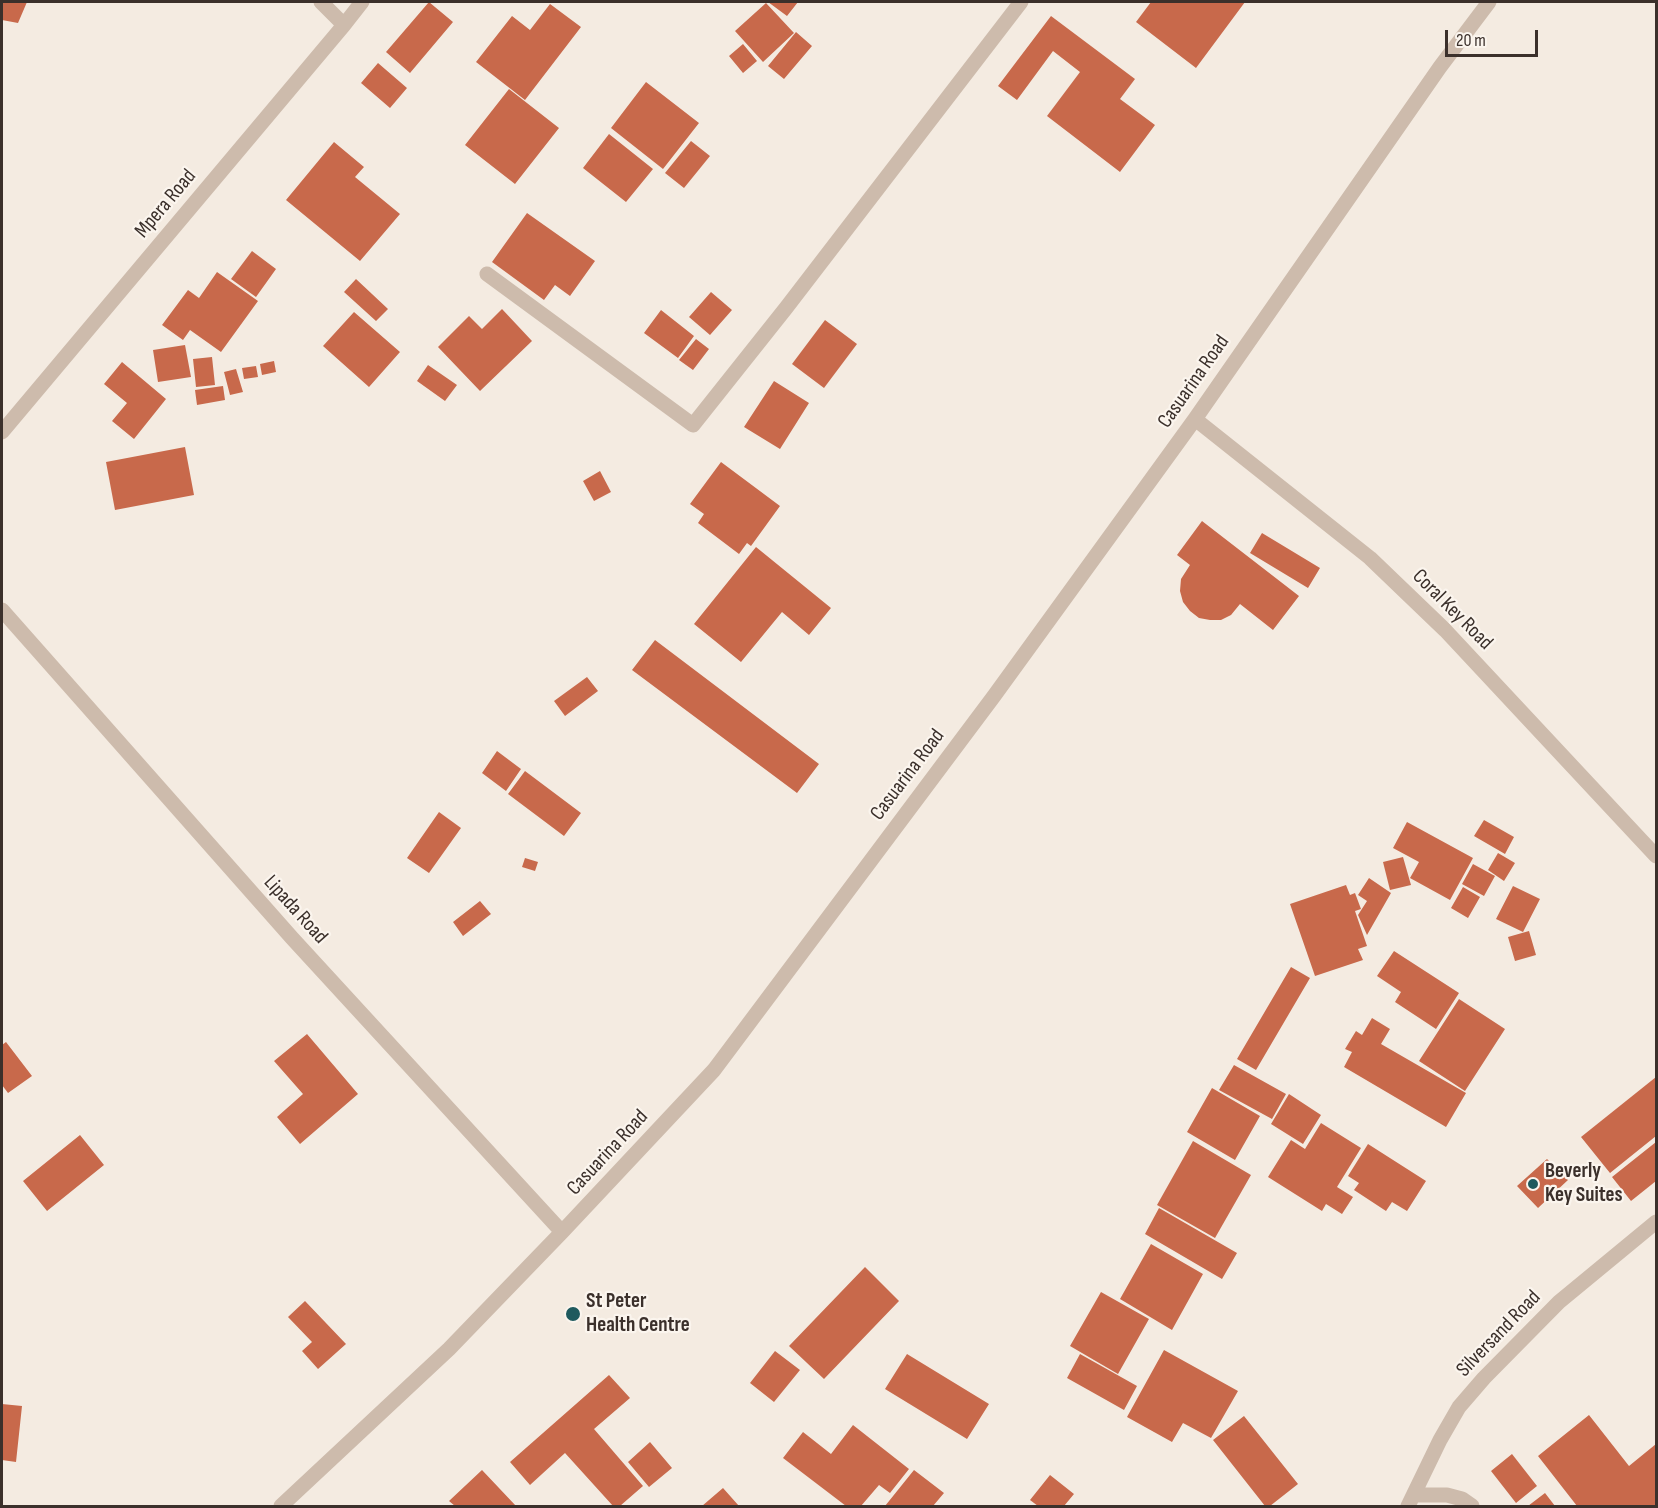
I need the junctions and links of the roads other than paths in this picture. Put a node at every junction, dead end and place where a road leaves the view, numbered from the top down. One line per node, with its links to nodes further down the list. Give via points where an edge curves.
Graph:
1 (321, 2): 5 (street)
2 (362, 2): 5 (street, Mpera Road)
3 (1021, 2): 6 (street, via 693,425)
4 (1490, 2): 7 (street, Casuarina Road)
5 (344, 25): 8 (street, Mpera Road)
6 (487, 274)
7 (1195, 419): 10 (street, Coral Key Road, via 1370,558 1445,630); 12 (street, Casuarina Road, via 714,1070)
8 (2, 432)
9 (2, 610): 12 (street, Lipada Road, via 291,938)
10 (1656, 856)
11 (1656, 1222): 13 (street, Silversand Road, via 1559,1302 1484,1378 1440,1440)
12 (562, 1232): 14 (street, Casuarina Road, via 449,1349)
13 (1411, 1501): 15 (street, via 1447,1495)
14 (281, 1506)
15 (1472, 1506)

